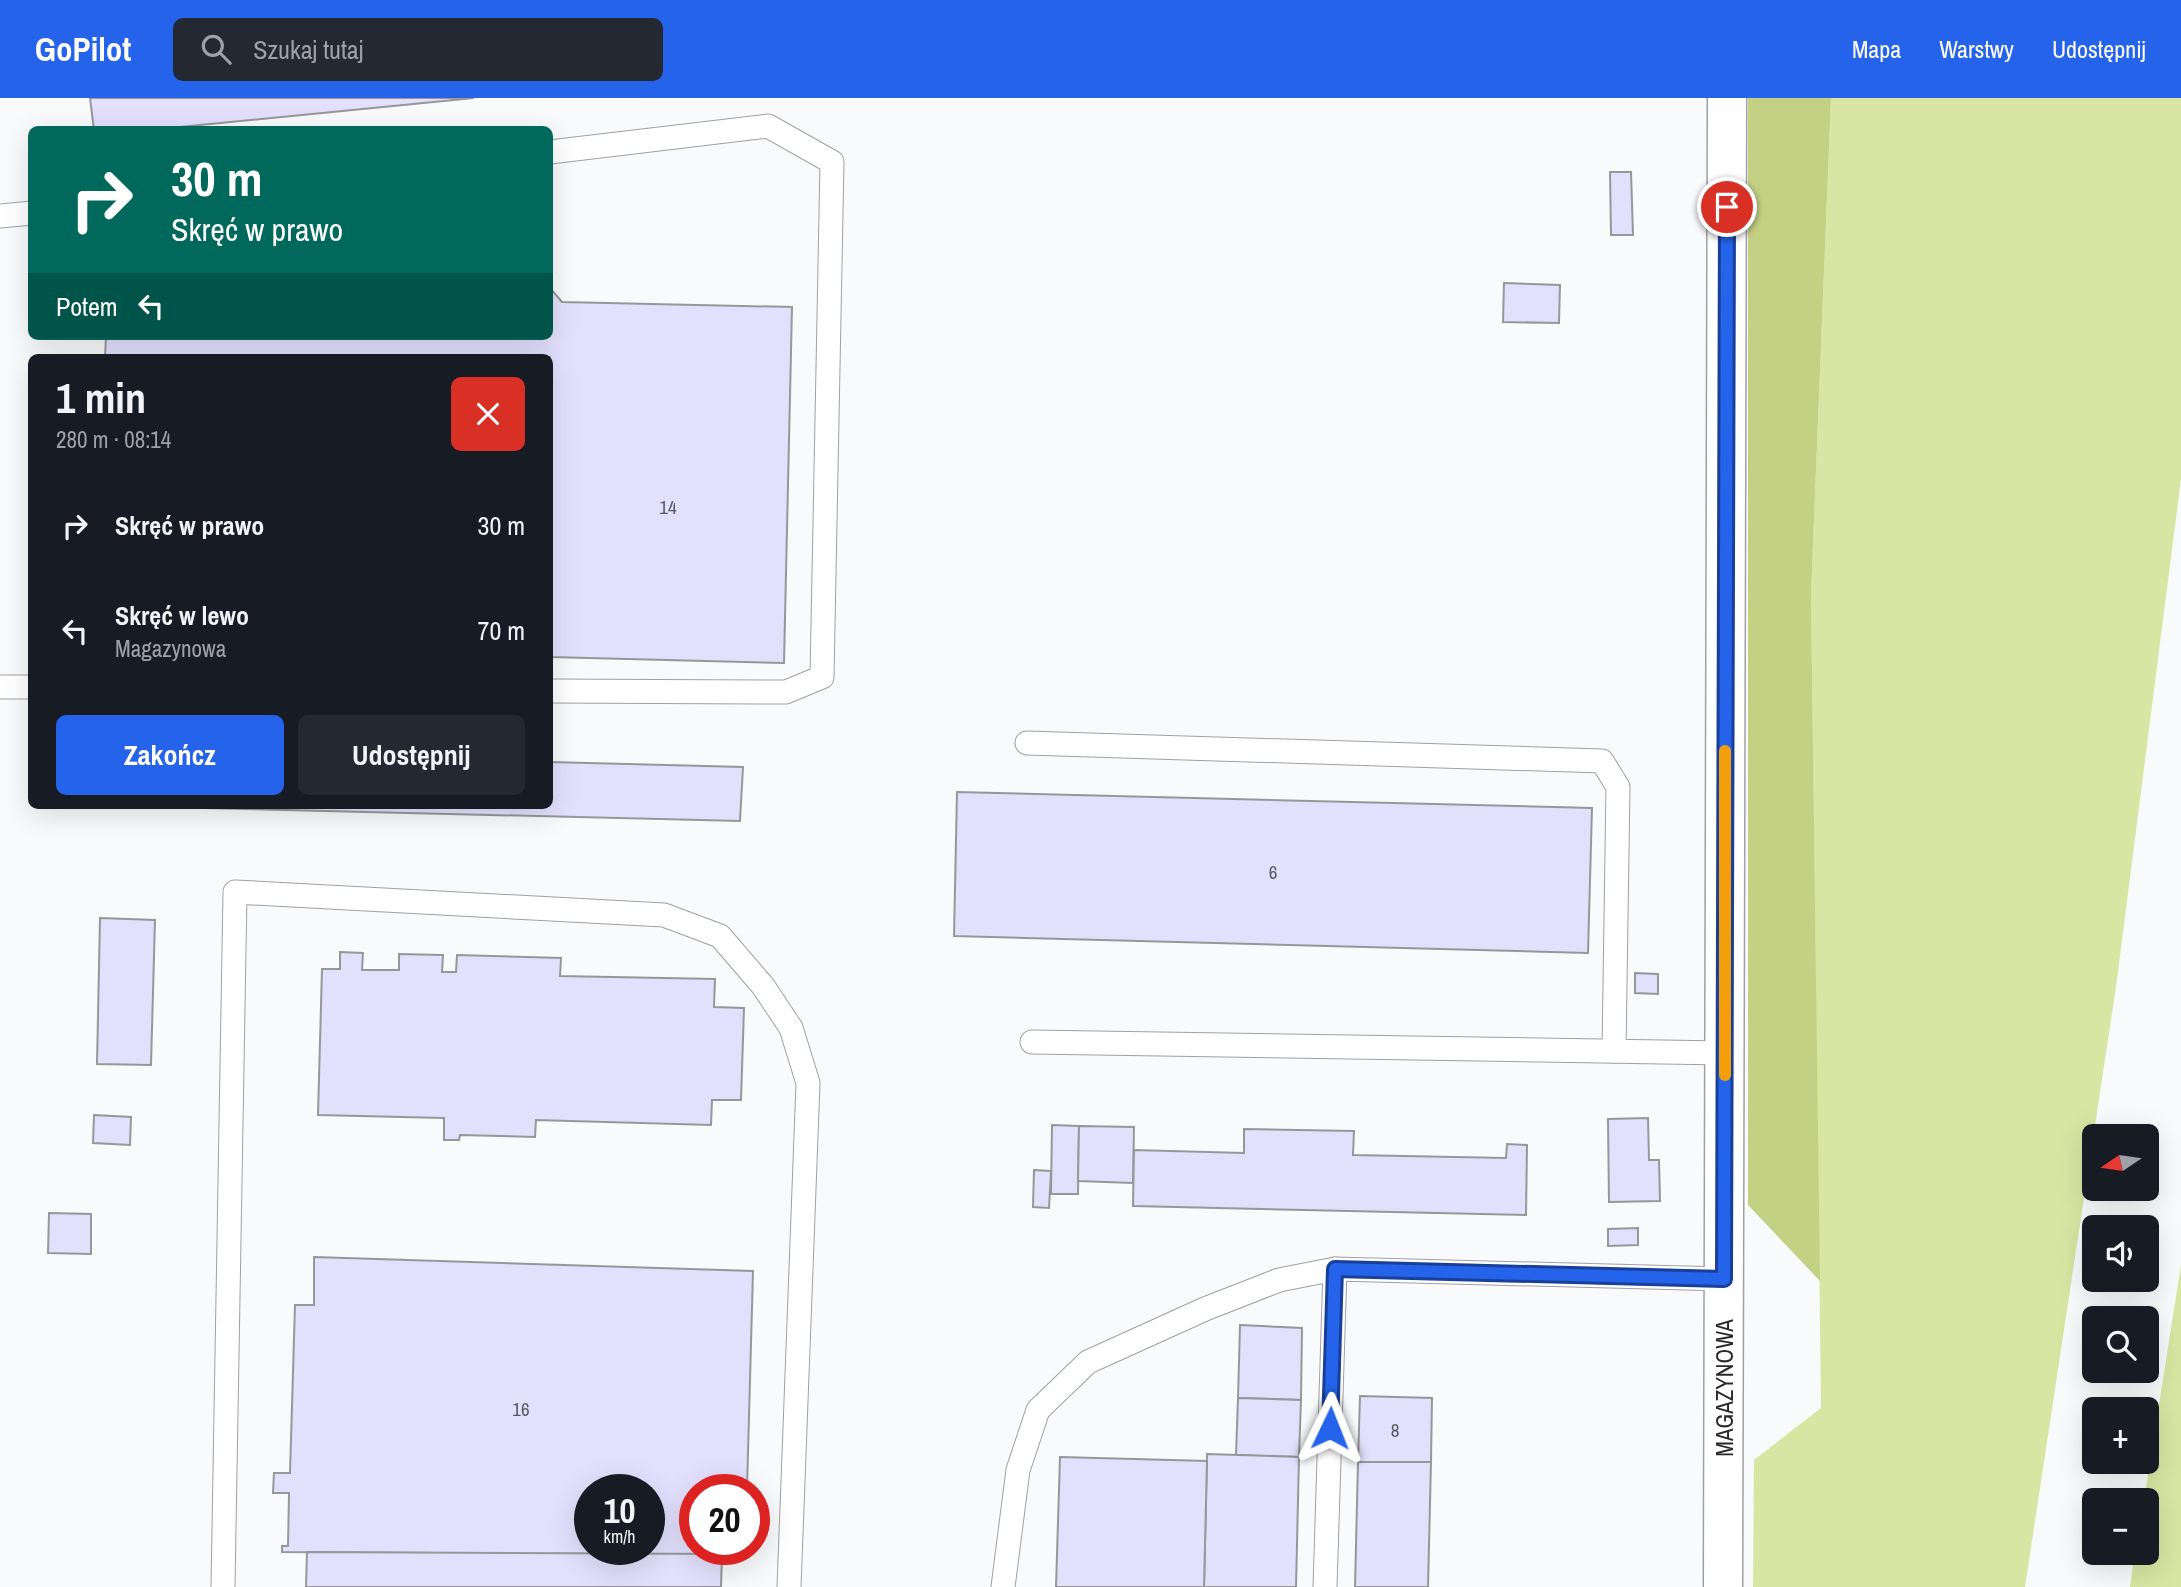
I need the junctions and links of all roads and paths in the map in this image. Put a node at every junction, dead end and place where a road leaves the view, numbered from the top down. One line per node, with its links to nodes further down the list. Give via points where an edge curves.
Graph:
1 (1727, 98): 11 (street, MAGAZYNOWA)
2 (553, 152): 7 (lane, via 768,126 832,163 822,677 786,692)
3 (28, 212): 4 (lane)
4 (0, 216)
5 (0, 687): 6 (lane)
6 (28, 687)
7 (553, 691)
8 (1027, 743): 10 (lane, via 1602,761 1618,787)
9 (1032, 1042): 10 (lane)
10 (1614, 1051): 11 (lane)
11 (1725, 1053): 13 (street, MAGAZYNOWA)
12 (1335, 1269): 13 (lane); 16 (lane, via 1279,1280 1088,1362 1038,1410 1018,1470); 17 (lane)
13 (1724, 1279): 18 (street, MAGAZYNOWA)
14 (223, 1587): 15 (lane, via 235,892 664,915 720,936 763,986 791,1028 808,1083)
15 (789, 1587)
16 (1003, 1587)
17 (1325, 1587)
18 (1723, 1587)

